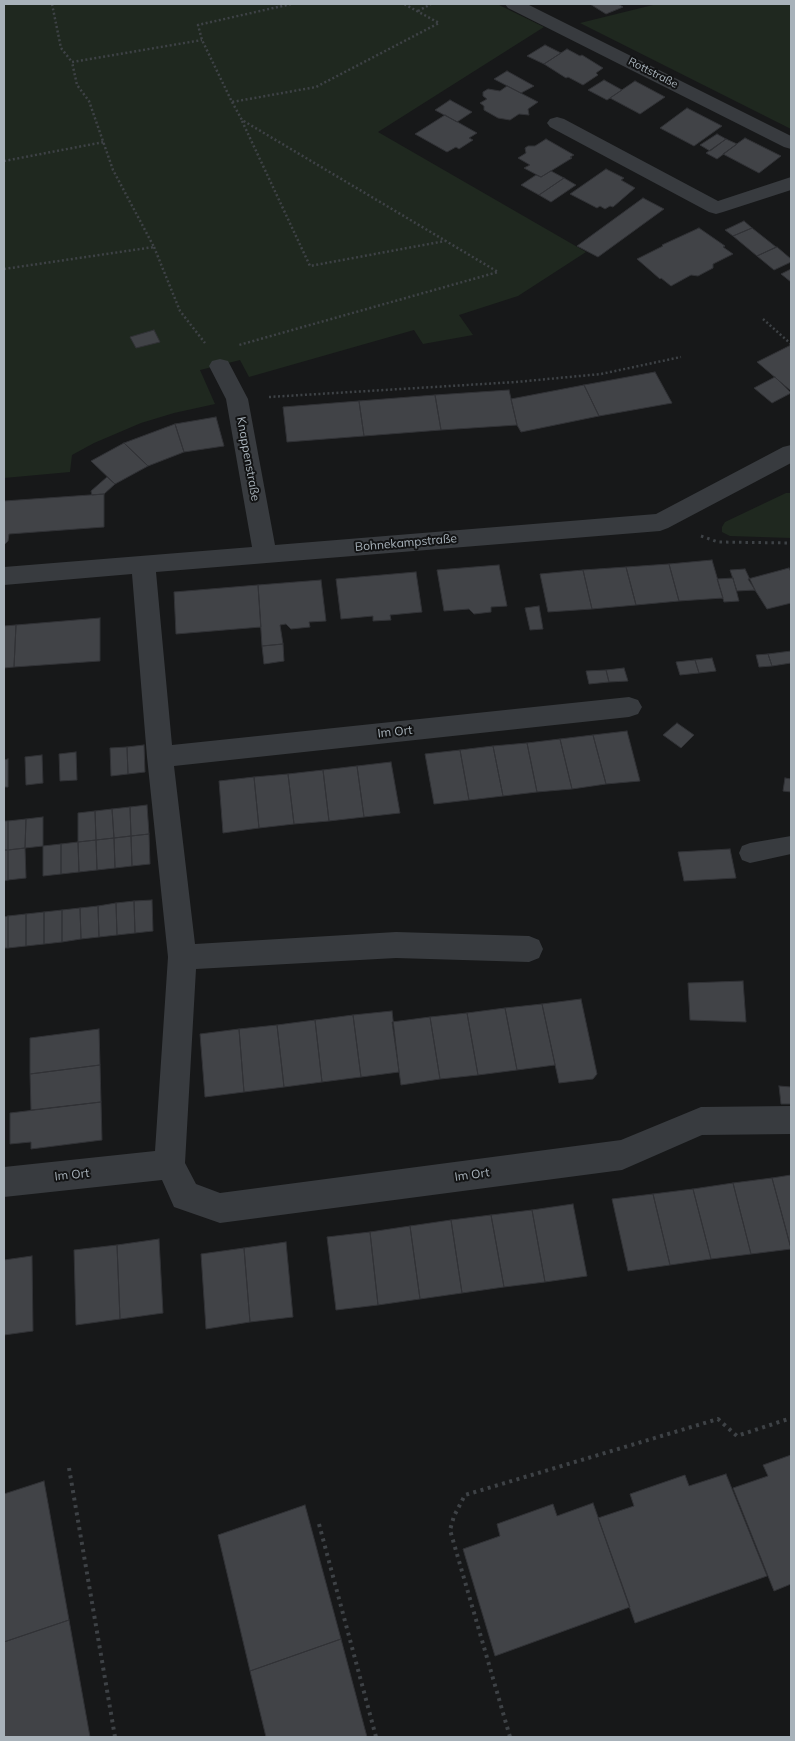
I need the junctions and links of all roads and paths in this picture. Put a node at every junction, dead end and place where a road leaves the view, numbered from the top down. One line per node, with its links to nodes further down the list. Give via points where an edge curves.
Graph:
1 (52, 4): 8 (path, via 61,48)
2 (291, 4): 7 (path, via 198,25)
3 (404, 4): 6 (path)
4 (431, 4): 6 (path)
5 (514, 4): 13 (street, Rottstraße)
6 (418, 11): 9 (path, via 439,23 316,87)
7 (202, 40): 8 (path); 9 (path)
8 (72, 62): 12 (path, via 77,85 89,101)
9 (232, 102): 10 (path)
10 (242, 120): 16 (path); 16 (path, via 310,266)
11 (557, 123): 15 (street, via 716,208)
12 (104, 142): 14 (path); 17 (path, via 112,170)
13 (791, 143)
14 (4, 161)
15 (791, 183)
16 (445, 241): 22 (path, via 498,272)
17 (154, 247): 18 (path); 22 (path, via 180,311)
18 (4, 269)
19 (763, 319): 20 (path)
20 (791, 344)
21 (681, 357): 23 (path, via 601,374 526,382)
22 (216, 359): 23 (street, Knappenstraße)
23 (237, 399): 27 (street, Knappenstraße)
24 (789, 458): 25 (street, Bohnekampstraße)
25 (660, 522): 26 (path, via 718,542); 27 (street, Bohnekampstraße)
26 (791, 543)
27 (265, 555): 28 (street, Bohnekampstraße)
28 (143, 565): 29 (street, Bohnekampstraße); 31 (street, Im Ort)
29 (4, 576)
30 (629, 707): 31 (street, Im Ort)
31 (160, 758): 35 (street, Im Ort)
32 (791, 845): 33 (lane)
33 (750, 853)
34 (529, 949): 35 (street, via 396,945)
35 (182, 957): 37 (street, Im Ort)
36 (791, 1120): 37 (street, Im Ort, via 701,1121 622,1155 220,1208 185,1196)
37 (170, 1164): 38 (street, Im Ort)
38 (4, 1182)
39 (791, 1418): 44 (path, via 737,1436 718,1419 466,1495 450,1530)
40 (69, 1468): 42 (path)
41 (319, 1524): 43 (path)
42 (116, 1737)
43 (376, 1737)
44 (510, 1737)

